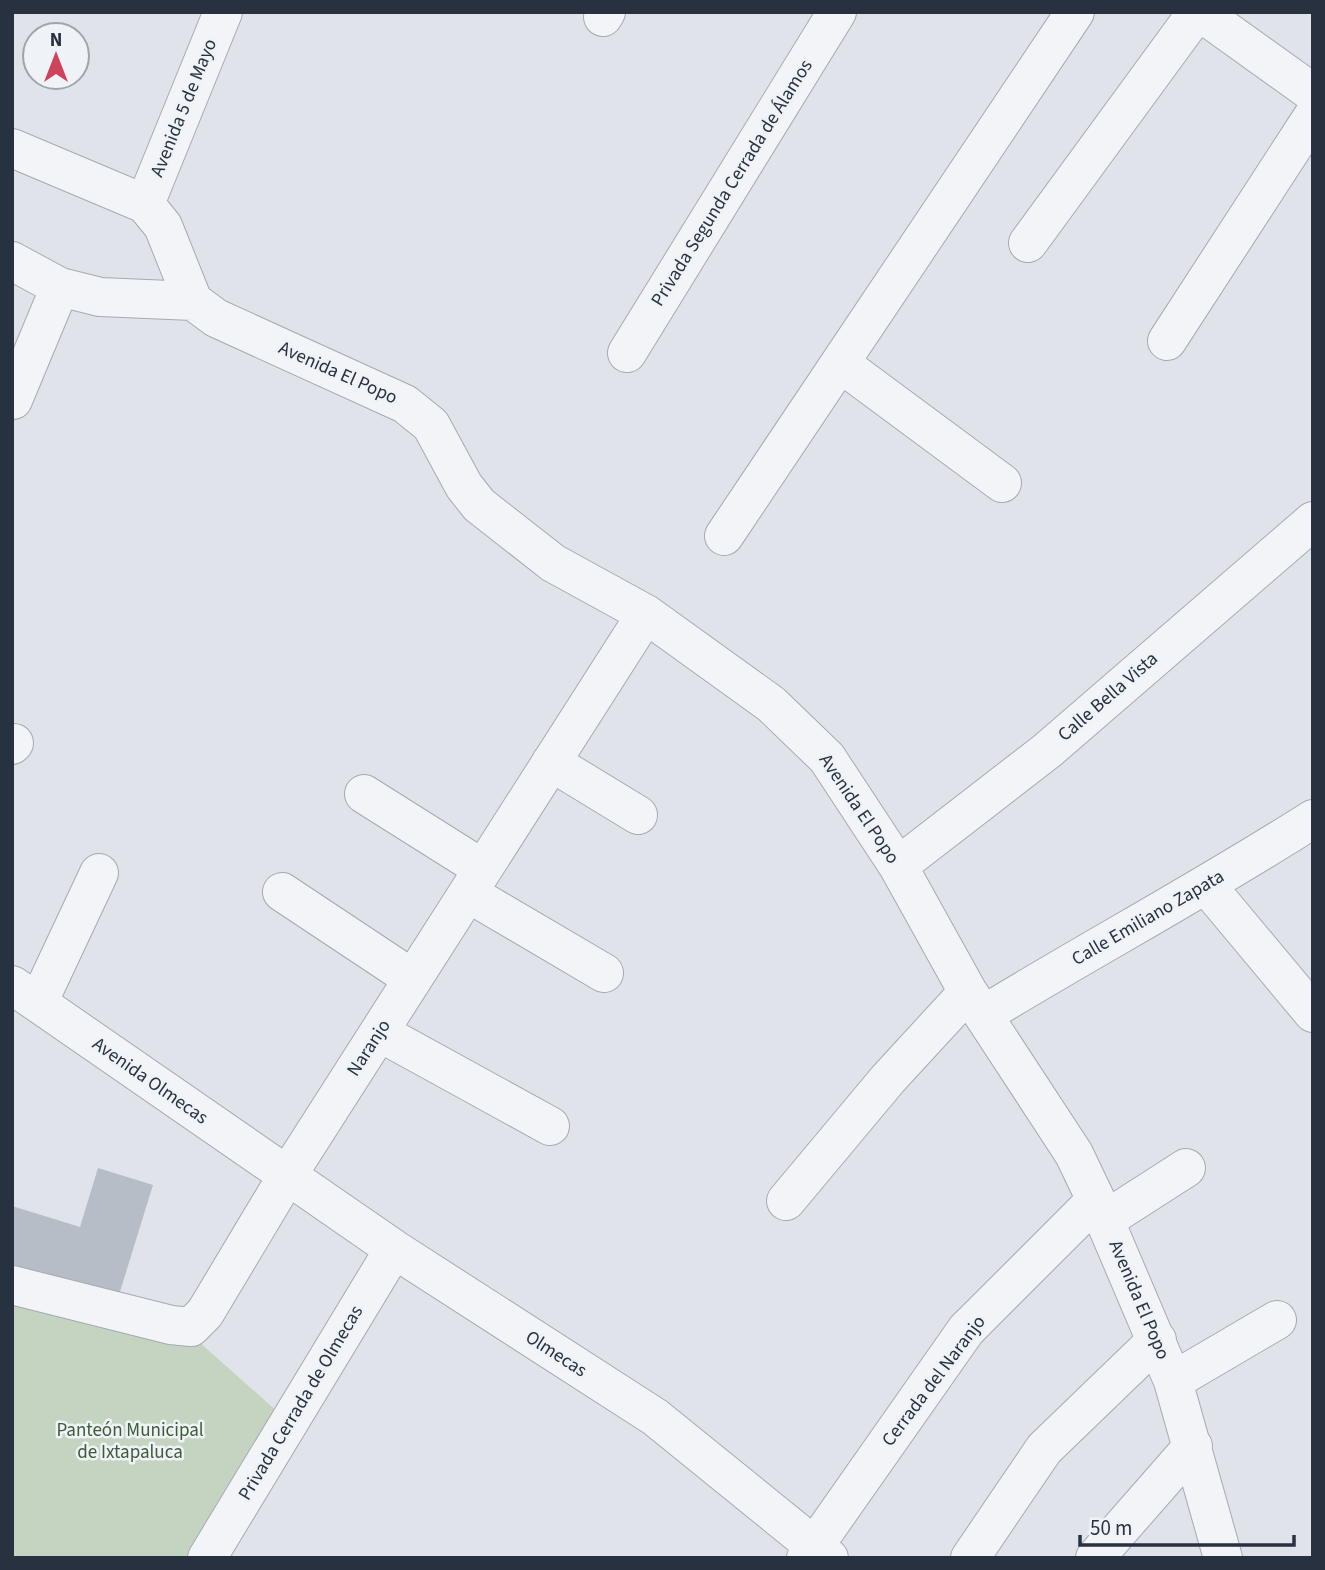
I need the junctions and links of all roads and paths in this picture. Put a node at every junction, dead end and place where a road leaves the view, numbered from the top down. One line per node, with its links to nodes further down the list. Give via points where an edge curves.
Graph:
1 (223, 12): 8 (street, Avenida 5 de Mayo)
2 (837, 12): 14 (street, Privada Segunda Cerrada de Álamos)
3 (1075, 12): 15 (street)
4 (1198, 12): 5 (street); 9 (street)
5 (1313, 93)
6 (1313, 116): 13 (street)
7 (12, 148): 8 (street)
8 (145, 204): 12 (street, via 163,226)
9 (1028, 243)
10 (12, 261): 11 (street)
11 (60, 287): 12 (street, via 100,297); 16 (street)
12 (193, 301): 20 (street, Avenida El Popo, via 216,318 405,404 431,425 479,505 552,563)
13 (1167, 341)
14 (627, 353)
15 (840, 363): 17 (street); 19 (street)
16 (13, 400)
17 (1002, 483)
18 (1313, 521): 25 (street, Calle Bella Vista, via 1048,750)
19 (724, 536)
20 (646, 614): 21 (street, Naranjo); 25 (street, Avenida El Popo, via 771,704 827,758)
21 (551, 762): 23 (street); 27 (street, Naranjo)
22 (364, 794): 27 (street)
23 (638, 815)
24 (1313, 819): 28 (street, Calle Emiliano Zapata)
25 (898, 866): 33 (street, Avenida El Popo)
26 (99, 873): 32 (street)
27 (475, 881): 30 (street); 31 (street, Naranjo)
28 (1207, 886): 33 (street, Calle Emiliano Zapata); 34 (street)
29 (282, 892): 31 (street)
30 (604, 973)
31 (413, 979): 35 (street, Naranjo)
32 (25, 994): 38 (street, Avenida Olmecas)
33 (976, 1004): 39 (street, Calle Emiliano Zapata, via 888,1079); 40 (street, Avenida El Popo, via 1074,1154)
34 (1313, 1013)
35 (379, 1032): 36 (street); 38 (street, Naranjo)
36 (550, 1126)
37 (1186, 1168): 40 (street, Cerrada del Naranjo)
38 (287, 1176): 41 (street, Olmecas); 42 (street, Naranjo, via 205,1313 191,1327)
39 (786, 1201)
40 (1101, 1210): 44 (street, Avenida El Popo); 47 (street, Cerrada del Naranjo, via 966,1330)
41 (394, 1249): 47 (street, Olmecas, via 655,1417); 48 (street, Privada Cerrada de Olmecas)
42 (12, 1285)
43 (1277, 1320): 45 (street)
44 (1157, 1340): 45 (street, Avenida El Popo); 49 (street, via 1044,1449)
45 (1173, 1381): 46 (street, Avenida El Popo)
46 (1194, 1446): 50 (street); 51 (street, Avenida El Popo)
47 (817, 1553)
48 (207, 1558)
49 (970, 1558)
50 (1095, 1558)
51 (1223, 1558)

